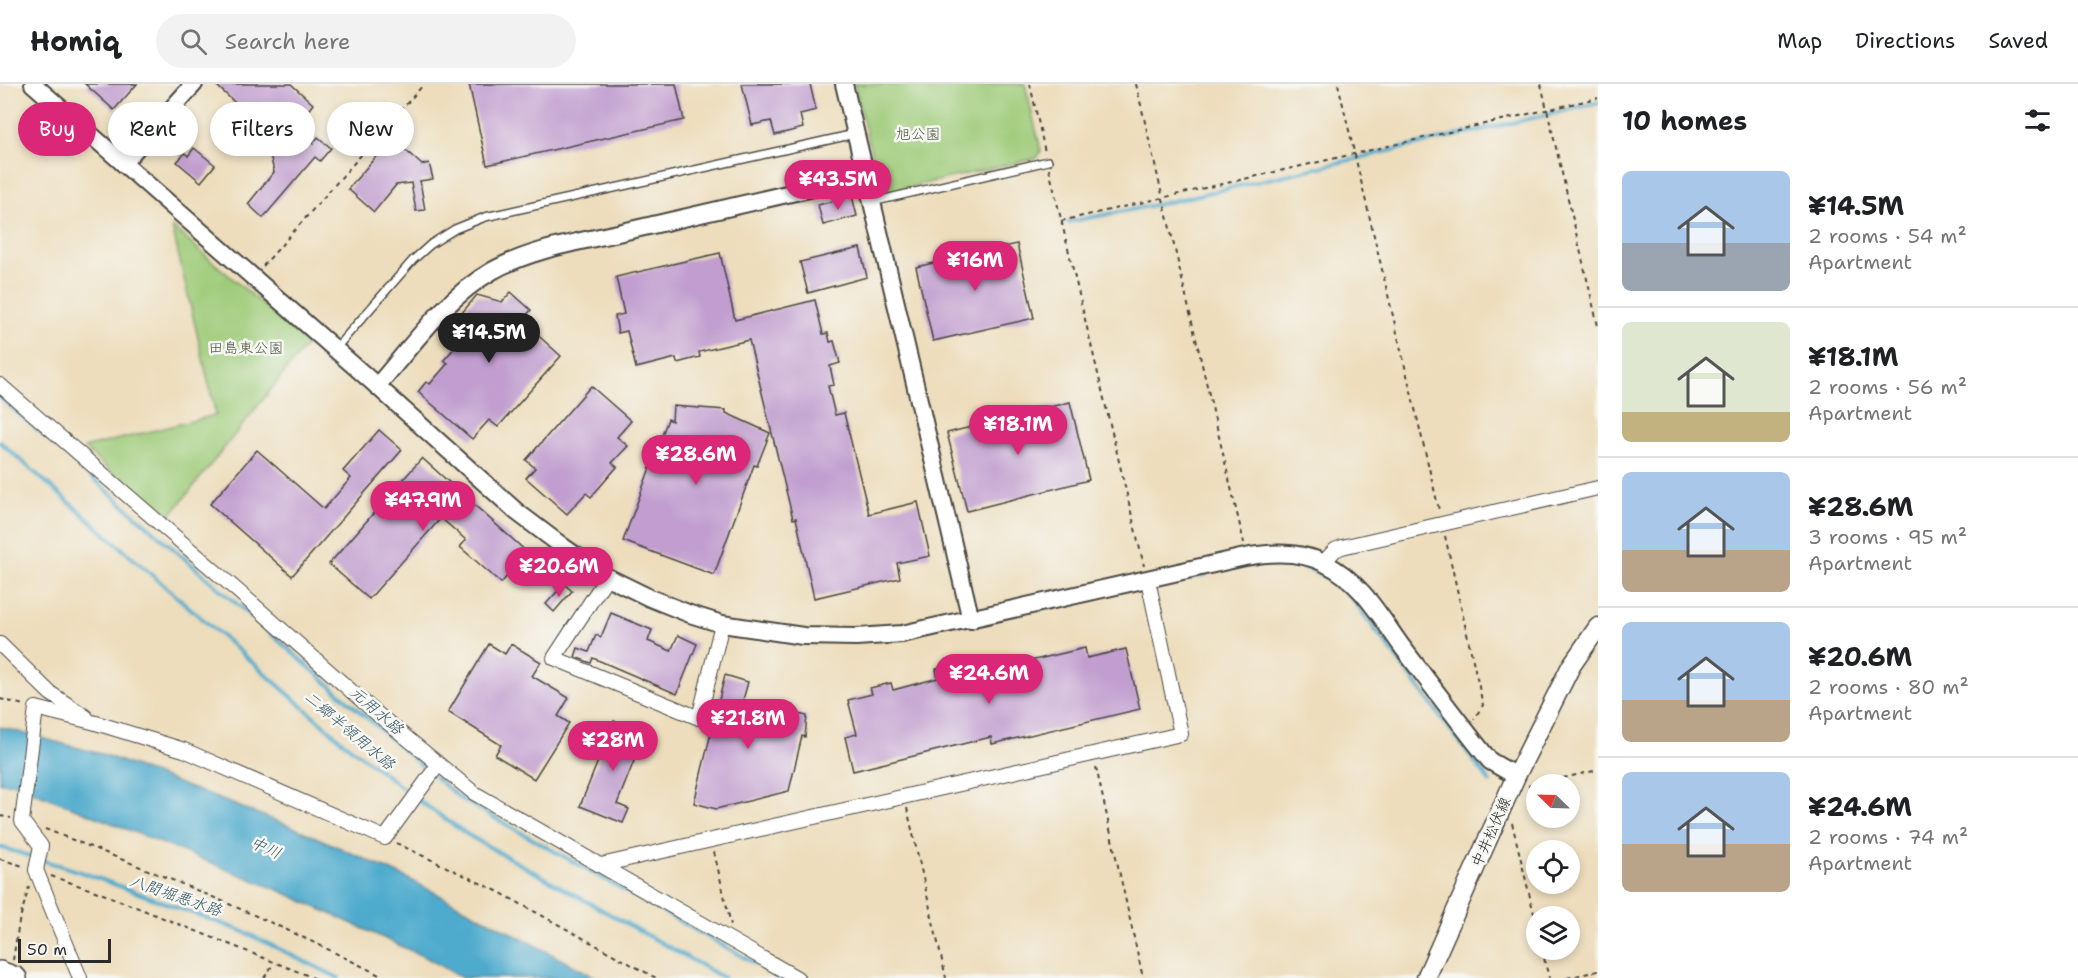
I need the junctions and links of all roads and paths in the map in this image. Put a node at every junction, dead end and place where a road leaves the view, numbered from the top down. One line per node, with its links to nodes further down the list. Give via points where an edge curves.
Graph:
1 (33, 84): 14 (street)
2 (194, 84): 14 (street)
3 (424, 84): 19 (path)
4 (844, 84): 11 (street)
5 (1030, 84): 13 (path)
6 (1136, 84): 16 (path)
7 (1338, 84): 12 (path)
8 (1541, 84): 10 (path)
9 (1598, 98): 10 (path)
10 (1547, 109): 12 (path); 20 (path)
11 (855, 134): 15 (street); 21 (lane, via 485,217 455,229 413,260)
12 (1355, 154): 16 (path); 25 (path)
13 (1048, 161): 17 (lane); 18 (path)
14 (123, 163): 19 (street)
15 (865, 176): 17 (street); 23 (street, via 518,259 467,288)
16 (1163, 199): 18 (path); 26 (path, via 1244,538)
17 (872, 202): 30 (street)
18 (1061, 221): 29 (path)
19 (253, 278): 21 (street)
20 (1598, 326)
21 (335, 349): 23 (street)
22 (0, 385): 39 (street)
23 (377, 386): 28 (street, via 517,512)
24 (1598, 488): 25 (street)
25 (1442, 522): 27 (street, via 1335,549); 37 (path, via 1483,705)
26 (1245, 557): 27 (street, via 1286,554); 29 (street)
27 (1324, 562): 37 (street, via 1364,595)
28 (607, 577): 31 (street, via 650,598); 31 (street, via 554,658 699,718)
29 (1148, 580): 30 (street); 38 (street, via 1181,734)
30 (970, 620): 31 (street, via 902,634 856,638 803,636)
31 (722, 624)
32 (1598, 627): 41 (main road, 中井松伏線, via 1571,666)
33 (0, 644): 36 (street, via 50,693)
34 (0, 699): 35 (path)
35 (36, 708): 36 (street); 45 (street)
36 (96, 723): 46 (street, via 184,750)
37 (1466, 732): 41 (street)
38 (1093, 753): 42 (street); 65 (path)
39 (438, 765): 46 (street); 49 (street, via 474,793)
40 (1598, 770): 41 (path)
41 (1514, 782): 44 (main road, 中井松伏線)
42 (904, 796): 47 (street); 64 (path)
43 (0, 816): 45 (path)
44 (1498, 816): 51 (path, via 1514,824); 66 (main road, 中井松伏線)
45 (22, 821): 50 (street, via 41,846); 61 (path, via 312,941)
46 (385, 838): 62 (path, via 497,891)
47 (711, 840): 49 (street); 52 (path)
48 (0, 860): 50 (path)
49 (601, 865): 52 (street)
50 (36, 870): 54 (path); 57 (path, via 19,922 13,960); 58 (street)
51 (1532, 906)
52 (735, 942): 63 (street)
53 (1544, 960): 67 (path)
54 (274, 963): 59 (path); 60 (path)
55 (1598, 971): 68 (path)
56 (0, 972): 57 (highway)
57 (16, 978)
58 (80, 978)
59 (264, 978)
60 (314, 978)
61 (386, 978)
62 (656, 978)
63 (797, 978)
64 (946, 978)
65 (1143, 978)
66 (1426, 978)
67 (1549, 978)
68 (1567, 978)

